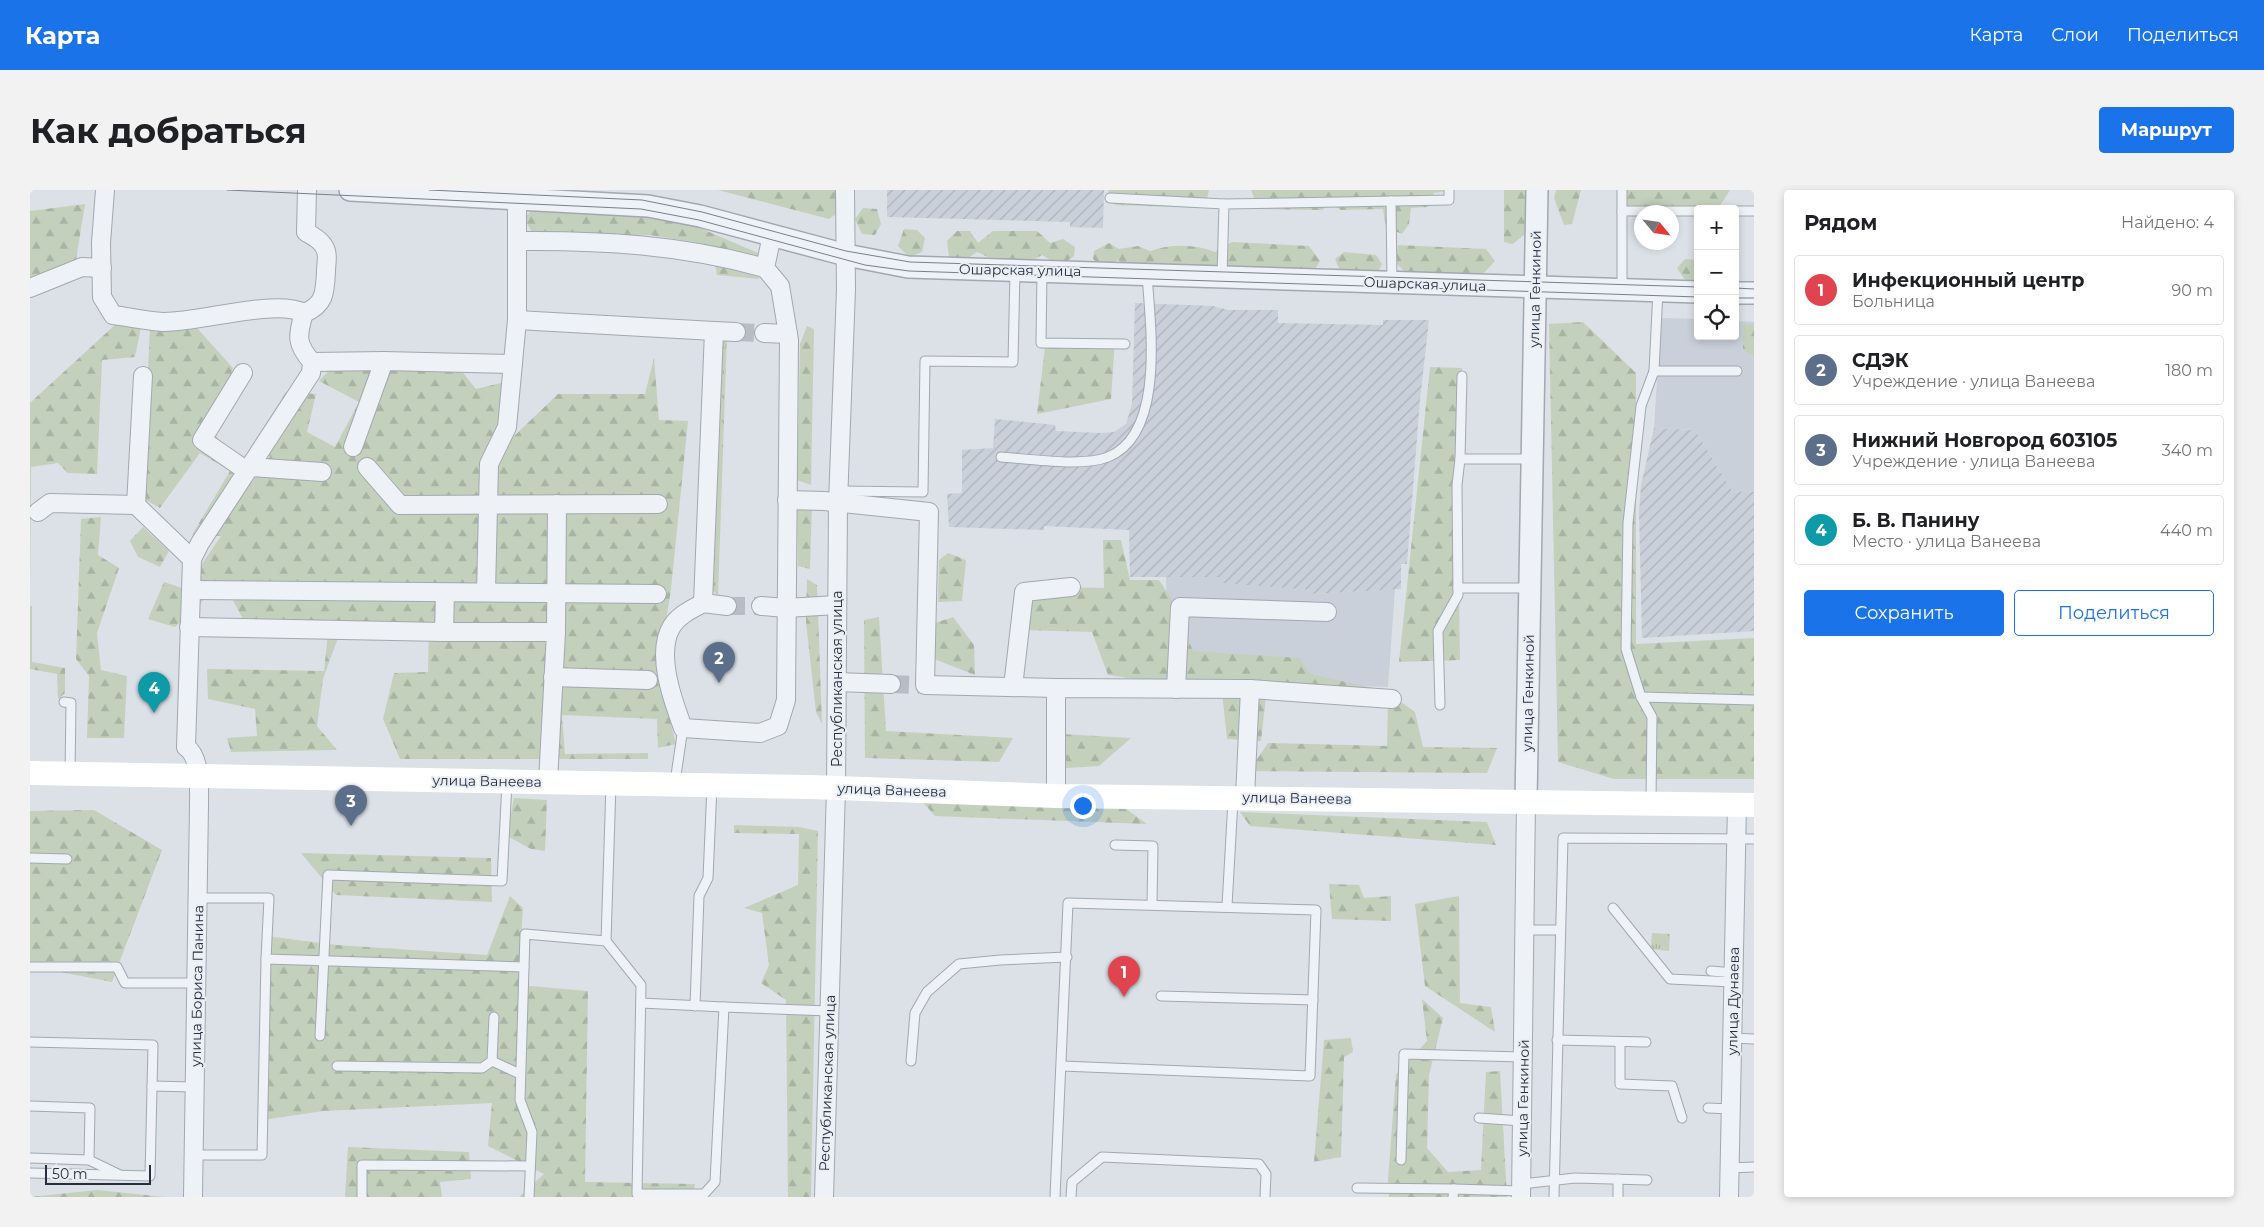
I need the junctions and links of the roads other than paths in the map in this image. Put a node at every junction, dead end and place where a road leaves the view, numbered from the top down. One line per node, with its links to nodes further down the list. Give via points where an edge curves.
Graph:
1 (105, 190): 19 (street)
2 (307, 190): 33 (street, via 306,232 318,239 326,252 326,284 321,302)
3 (350, 190): 9 (street, Ошарская улица)
4 (844, 190): 18 (street, Республиканская улица)
5 (1449, 190): 10 (lane, via 1449,200)
6 (1537, 190): 26 (street, улица Генкиной)
7 (1622, 190): 12 (lane)
8 (1110, 198): 11 (lane)
9 (517, 199): 16 (street, Ошарская улица, via 648,206); 17 (street)
10 (1391, 201): 11 (lane); 25 (lane)
11 (1224, 204): 24 (lane)
12 (1622, 211): 13 (lane); 28 (lane)
13 (1694, 211)
14 (1739, 211): 15 (lane)
15 (1754, 211)
16 (772, 235): 18 (street, Ошарская улица); 20 (street)
17 (517, 241): 20 (street, via 580,240 674,248); 34 (street)
18 (846, 255): 21 (street, Ошарская улица, via 908,267); 55 (street, Республиканская улица)
19 (102, 268): 27 (street, via 82,267); 33 (street, via 102,297 112,315 163,322 241,311 295,308)
20 (765, 268): 38 (street, via 780,286)
21 (1015, 270): 22 (street, Ошарская улица); 55 (lane, via 1013,362 925,361 923,492)
22 (1042, 271): 23 (street, Ошарская улица); 39 (lane, via 1041,343)
23 (1147, 274): 24 (street, Ошарская улица); 49 (lane, via 1152,348 1150,392 1128,444 1108,457 1075,461)
24 (1222, 277): 25 (street, Ошарская улица)
25 (1392, 283): 26 (street, Ошарская улица)
26 (1535, 287): 28 (street, Ошарская улица); 50 (street, улица Генкиной)
27 (30, 288)
28 (1622, 289): 29 (street, Ошарская улица)
29 (1658, 290): 30 (street, Ошарская улица); 43 (lane)
30 (1694, 292)
31 (1739, 293): 32 (street)
32 (1754, 293)
33 (304, 313): 41 (street, via 299,330 300,348)
34 (517, 320): 35 (street); 42 (street)
35 (714, 331): 36 (street); 71 (street)
36 (736, 332)
37 (764, 333): 38 (street)
38 (788, 334): 56 (street)
39 (1125, 344)
40 (384, 361): 41 (street); 42 (street); 48 (street)
41 (312, 362): 53 (street, via 311,373 304,385)
42 (513, 364): 57 (street, via 507,427 489,464)
43 (1654, 371): 44 (lane); 88 (lane, via 1641,406 1628,523 1626,649)
44 (1738, 371)
45 (243, 373): 53 (street, via 202,440)
46 (143, 376): 60 (street)
47 (1462, 376): 51 (lane)
48 (353, 447)
49 (1002, 458)
50 (1532, 459): 51 (lane); 65 (street, улица Генкиной)
51 (1460, 460): 64 (lane, via 1457,485)
52 (367, 467): 57 (street, via 400,505)
53 (249, 469): 54 (street); 62 (street)
54 (322, 472)
55 (838, 497): 56 (street); 72 (street, Республиканская улица); 84 (street, via 929,512 922,685)
56 (787, 500): 75 (street)
57 (488, 504): 58 (street); 67 (street)
58 (557, 504): 59 (street); 68 (street)
59 (658, 504)
60 (136, 505): 61 (street, via 50,503); 62 (street)
61 (38, 512)
62 (192, 559): 66 (street, улица Бориса Панина)
63 (1071, 587): 84 (street, via 1024,592)
64 (1458, 588): 65 (lane); 92 (lane, via 1458,595 1438,632)
65 (1530, 588): 105 (street, улица Генкиной)
66 (192, 590): 69 (street); 77 (street, улица Бориса Панина)
67 (486, 592): 68 (street); 69 (street)
68 (556, 592): 70 (street); 79 (street)
69 (445, 593): 78 (street)
70 (657, 594)
71 (703, 603): 73 (street); 93 (street, via 686,612 672,626 666,651 667,679)
72 (837, 605): 75 (street); 82 (street, Республиканская улица)
73 (727, 606)
74 (761, 606): 75 (street)
75 (786, 608): 93 (street, via 786,700 778,726 760,733)
76 (1327, 612): 86 (street, via 1180,607)
77 (188, 627): 78 (street); 96 (street, улица Бориса Панина, via 186,746 191,750)
78 (444, 632): 79 (street)
79 (556, 632): 80 (street)
80 (553, 677): 81 (street); 98 (street)
81 (648, 680)
82 (837, 682): 83 (street); 102 (street, Республиканская улица)
83 (891, 684)
84 (1013, 687): 85 (street)
85 (1056, 688): 86 (street); 103 (street)
86 (1176, 689): 87 (street)
87 (1250, 689): 89 (street); 104 (street)
88 (1641, 697): 90 (lane); 106 (lane, via 1652,718)
89 (1392, 699)
90 (1754, 700)
91 (64, 702): 95 (lane, via 71,703)
92 (1440, 705)
93 (683, 728): 100 (lane)
94 (30, 773): 95 (main road, улица Ванеева)
95 (70, 774): 96 (main road, улица Ванеева)
96 (198, 775): 97 (main road, улица Ванеева); 112 (street, улица Бориса Панина)
97 (507, 781): 98 (main road, улица Ванеева); 121 (lane, via 502,881 328,875)
98 (548, 782): 99 (main road, улица Ванеева)
99 (611, 784): 100 (main road, улица Ванеева); 118 (lane)
100 (675, 784): 101 (main road, улица Ванеева)
101 (712, 785): 102 (main road, улица Ванеева); 130 (lane, via 708,878 699,896)
102 (836, 788): 103 (main road, улица Ванеева); 132 (street, Республиканская улица)
103 (1056, 796): 104 (main road, улица Ванеева)
104 (1240, 797): 105 (main road, улица Ванеева); 114 (lane, via 1233,830)
105 (1526, 801): 106 (main road, улица Ванеева); 116 (street, улица Генкиной)
106 (1651, 803): 107 (main road, улица Ванеева)
107 (1746, 804): 108 (street, улица Дунаева)
108 (1745, 838): 117 (lane, via 1563,838); 125 (street, улица Дунаева)
109 (1115, 845): 113 (lane, via 1153,846)
110 (30, 858): 111 (lane)
111 (66, 859)
112 (199, 898): 120 (lane, via 269,898); 126 (street, улица Бориса Панина)
113 (1152, 904): 114 (lane); 119 (lane, via 1068,903)
114 (1227, 906): 128 (lane, via 1316,910)
115 (1614, 908): 125 (lane, via 1670,979)
116 (1525, 930): 117 (lane); 141 (street, улица Генкиной)
117 (1560, 930): 137 (lane)
118 (606, 941): 123 (lane, via 525,934); 129 (lane, via 642,985)
119 (1067, 957): 143 (lane, via 959,964 927,992 915,1013); 145 (lane)
120 (266, 959): 121 (lane); 155 (lane, via 262,1155)
121 (324, 961): 123 (lane); 134 (lane)
122 (30, 967): 126 (lane, via 117,967 125,982)
123 (524, 967): 146 (lane)
124 (1711, 971): 125 (lane)
125 (1734, 977): 135 (street, улица Дунаева)
126 (196, 983): 148 (street, улица Бориса Панина)
127 (1161, 996): 128 (lane)
128 (1313, 1000): 145 (lane, via 1310,1076)
129 (641, 1003): 130 (lane); 170 (lane, via 637,1194)
130 (695, 1006): 131 (lane)
131 (724, 1007): 132 (lane); 170 (lane, via 715,1182)
132 (830, 1011): 174 (street, Республиканская улица)
133 (494, 1017): 142 (lane)
134 (320, 1036)
135 (1732, 1038): 136 (lane); 151 (street, улица Дунаева)
136 (1754, 1038)
137 (1557, 1040): 139 (lane); 166 (lane)
138 (30, 1042): 147 (lane, via 153,1045)
139 (1620, 1042): 140 (lane); 153 (lane, via 1620,1084 1672,1086)
140 (1646, 1042)
141 (1523, 1057): 154 (street, улица Генкиной); 158 (lane, via 1404,1054)
142 (492, 1061): 144 (lane, via 482,1068); 146 (lane)
143 (911, 1061)
144 (336, 1066)
145 (1062, 1066): 175 (lane)
146 (520, 1074): 159 (lane, via 520,1100 532,1132)
147 (152, 1086): 148 (lane); 163 (lane, via 150,1176)
148 (194, 1087): 155 (street, улица Бориса Панина)
149 (30, 1106): 157 (lane, via 90,1108)
150 (1708, 1108): 151 (lane)
151 (1731, 1109): 161 (street, улица Дунаева)
152 (1479, 1118): 154 (lane)
153 (1682, 1118)
154 (1522, 1121): 168 (street, улица Генкиной)
155 (193, 1155): 171 (street, улица Бориса Панина)
156 (30, 1158): 157 (lane)
157 (89, 1160): 163 (lane)
158 (1401, 1160)
159 (529, 1166): 172 (lane, via 362,1165); 173 (lane)
160 (1754, 1167): 161 (lane)
161 (1729, 1168): 180 (street, улица Дунаева)
162 (30, 1173): 163 (lane)
163 (120, 1175)
164 (1618, 1179): 165 (lane); 166 (lane); 179 (lane)
165 (1647, 1180)
166 (1554, 1181): 168 (lane); 178 (lane)
167 (1357, 1188): 169 (lane)
168 (1521, 1190): 169 (lane)
169 (1453, 1193)
170 (704, 1195)
171 (193, 1197)
172 (362, 1197)
173 (529, 1197)
174 (824, 1197)
175 (1055, 1197)
176 (1071, 1197): 177 (lane, via 1072,1182 1102,1157 1259,1164 1266,1174)
177 (1266, 1197)
178 (1554, 1197)
179 (1618, 1197)
180 (1729, 1197)

